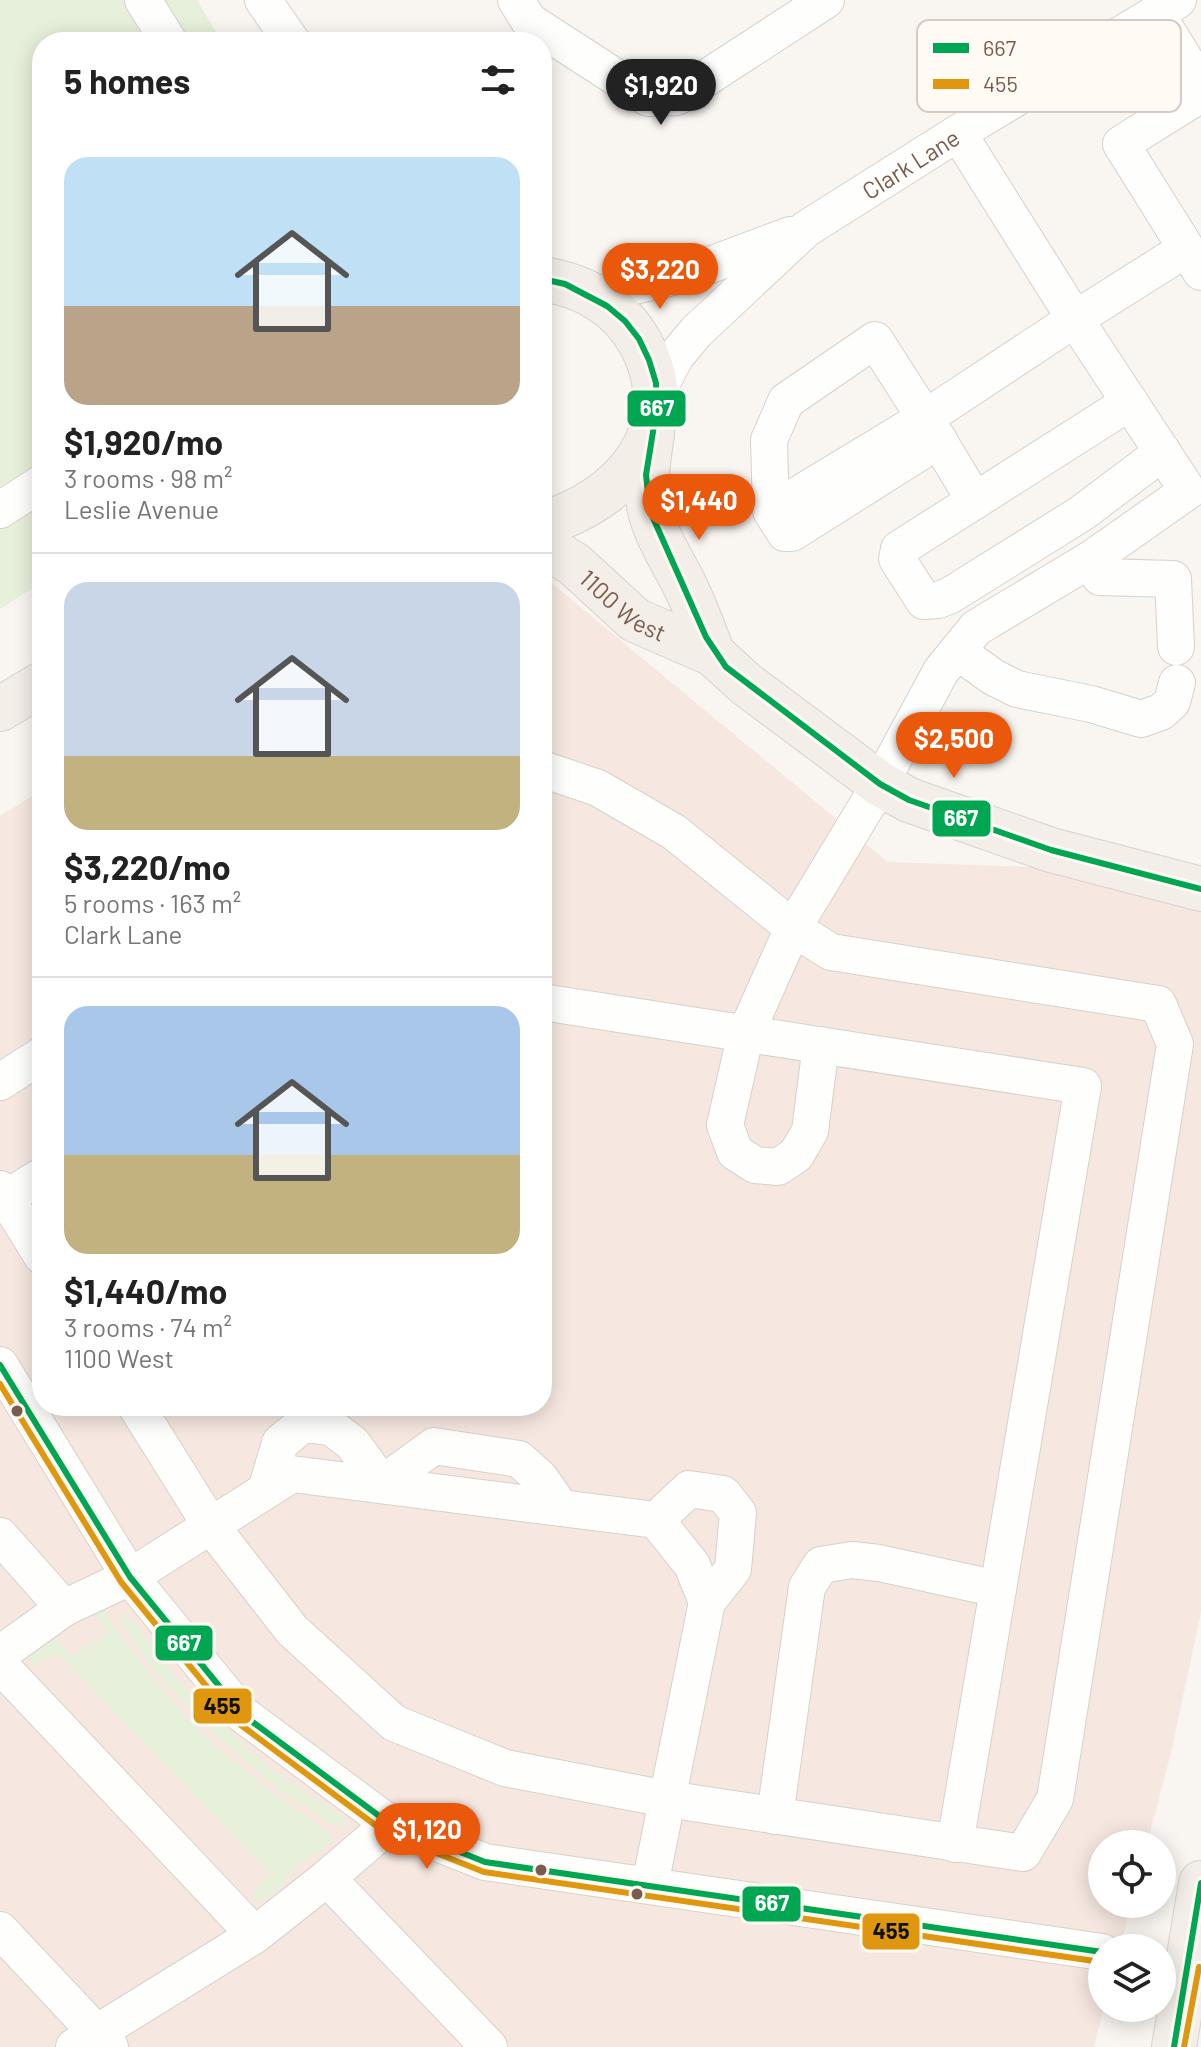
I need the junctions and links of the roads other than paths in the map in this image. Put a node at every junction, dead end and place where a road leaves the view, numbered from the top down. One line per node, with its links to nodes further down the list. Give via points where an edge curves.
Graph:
1 (143, 0): 7 (street)
2 (263, 0): 8 (street)
3 (516, 0): 9 (street, via 529,21)
4 (826, 0): 10 (street, via 677,97 648,98)
5 (1167, 7): 6 (street, Clark Lane)
6 (1145, 20)
7 (163, 32)
8 (285, 32)
9 (546, 32)
10 (552, 36)
11 (1181, 40): 12 (street)
12 (1201, 86)
13 (1201, 94): 14 (street)
14 (1181, 106)
15 (993, 112): 17 (street, Clark Lane)
16 (1172, 112): 19 (street, via 1121,144)
17 (958, 133): 18 (street, Clark Lane); 22 (street)
18 (806, 229): 21 (street, Clark Lane, via 686,274); 24 (street, Clark Lane, via 676,356)
19 (1194, 261): 22 (street)
20 (552, 281): 21 (main road)
21 (595, 295): 24 (main road, via 616,311 649,361)
22 (1075, 319): 23 (street); 25 (street)
23 (1130, 402): 26 (street); 28 (street)
24 (655, 412): 30 (main road, via 631,468 604,495); 35 (main road, 1100 West, via 646,484 649,509)
25 (932, 429): 25 (street, via 875,340 786,401 769,440 771,511); 28 (street)
26 (1163, 452): 28 (street, via 1082,513 938,600 924,601 897,559 899,549); 32 (street, via 1188,491)
27 (32, 489): 29 (street)
28 (975, 501)
29 (0, 510)
30 (552, 521)
31 (552, 551): 35 (main road, 1100 West, via 574,564 635,620)
32 (1091, 559): 33 (street, via 1100,577 1173,579); 34 (street, via 976,628)
33 (1176, 647)
34 (957, 651): 36 (street, via 1017,689 1141,719 1172,702); 40 (street)
35 (713, 654): 40 (main road, 1100 West)
36 (1177, 683)
37 (32, 690): 38 (main road)
38 (0, 709)
39 (552, 772): 42 (street, via 598,788 674,832)
40 (880, 784): 41 (main road, 1100 West, via 909,800 1051,850); 42 (street)
41 (1201, 889)
42 (793, 928): 44 (street); 67 (street, via 831,952 1158,1004 1175,1044 1055,1799 1023,1853)
43 (552, 1004): 44 (street)
44 (746, 1033): 45 (street); 45 (street, via 725,1125 735,1152 755,1165 778,1167 796,1155 810,1131)
45 (821, 1045): 59 (street, via 1083,1086)
46 (32, 1061): 47 (street)
47 (0, 1082)
48 (32, 1181): 49 (street)
49 (2, 1196): 50 (street)
50 (32, 1241)
51 (0, 1365): 58 (street)
52 (142, 1416): 56 (street)
53 (382, 1484): 54 (street, via 292,1474); 54 (street, via 352,1443 331,1427 303,1424 280,1443); 55 (street)
54 (266, 1490): 56 (street)
55 (656, 1520): 60 (street, via 692,1565); 60 (street, via 689,1489 723,1494 738,1513 733,1569)
56 (211, 1526): 58 (street); 64 (street, via 292,1630 394,1723 505,1768)
57 (0, 1536): 61 (street)
58 (130, 1577): 61 (street); 66 (street, via 242,1714)
59 (998, 1589): 65 (street, via 879,1563 821,1565 807,1587); 67 (street)
60 (707, 1602): 64 (street)
61 (64, 1608): 62 (street)
62 (0, 1654)
63 (0, 1665): 72 (street)
64 (667, 1799): 65 (street); 70 (street)
65 (775, 1816): 67 (street)
66 (390, 1824): 68 (street); 70 (street, via 485,1862)
67 (955, 1844)
68 (327, 1878): 72 (street); 76 (street)
69 (1201, 1883): 74 (main road)
70 (650, 1885): 73 (street)
71 (0, 1930): 75 (street)
72 (255, 1935): 75 (street)
73 (1088, 1950)
74 (1184, 1964): 77 (main road)
75 (93, 2042)
76 (489, 2047)
77 (1174, 2047)

